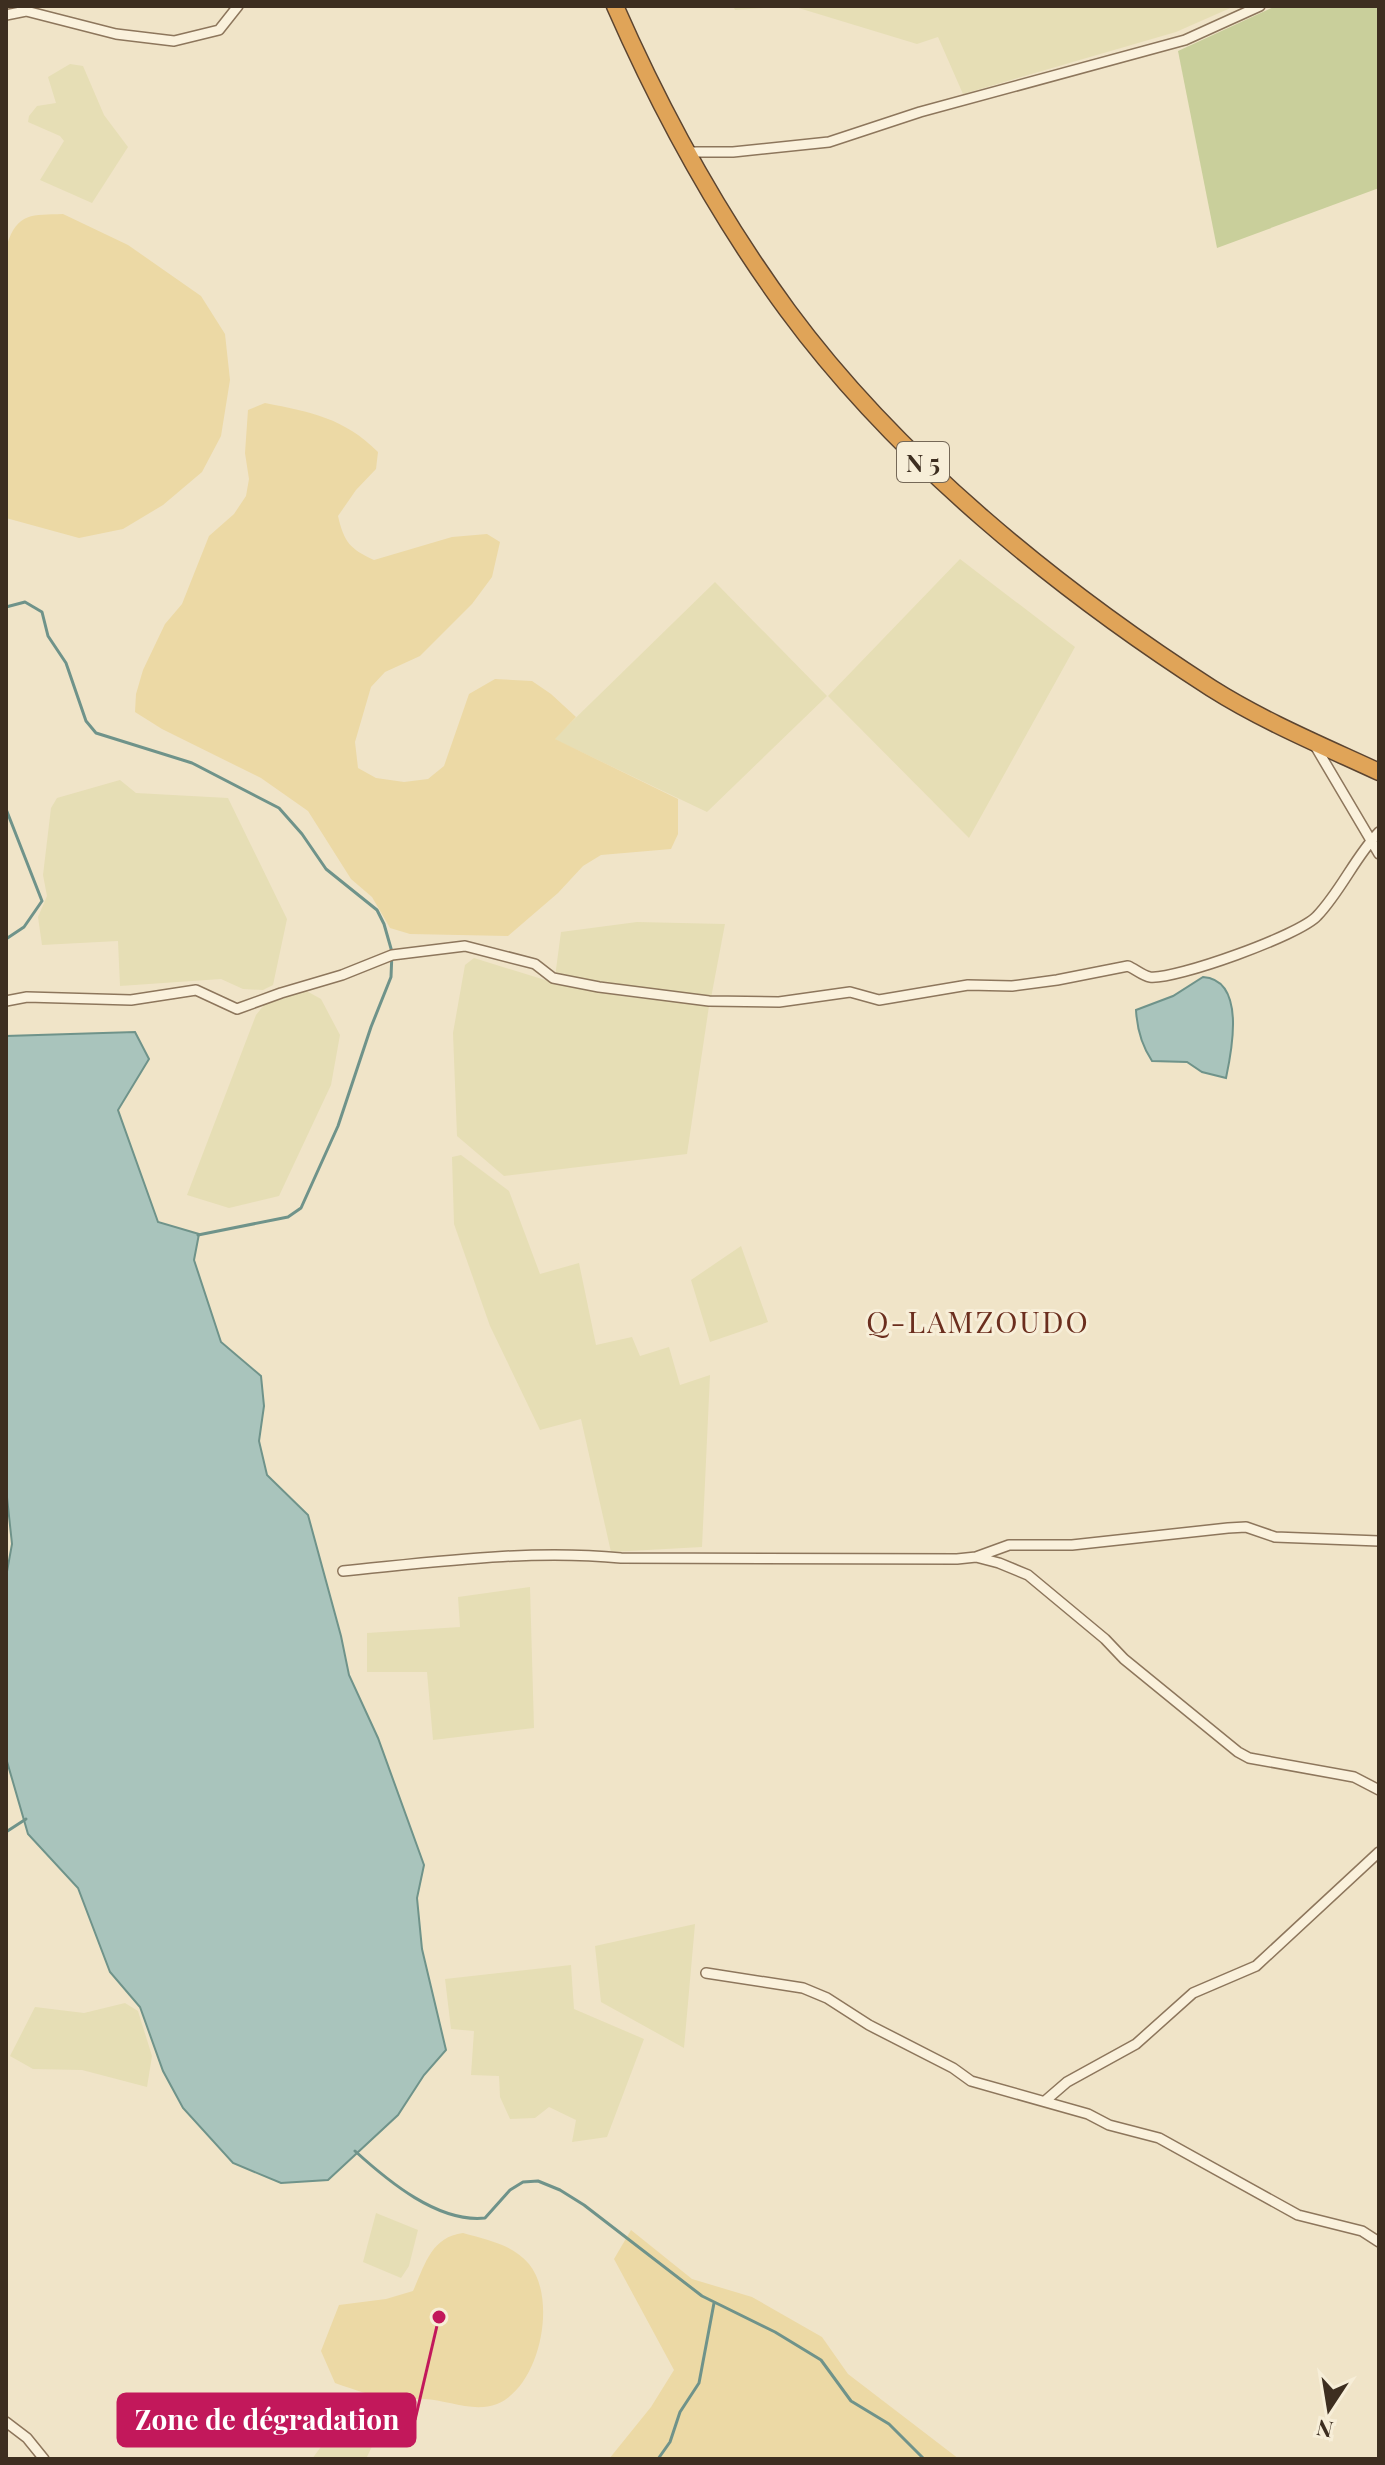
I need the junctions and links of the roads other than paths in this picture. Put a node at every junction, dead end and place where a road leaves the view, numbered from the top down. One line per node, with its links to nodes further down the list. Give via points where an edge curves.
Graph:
1 (238, 6): 4 (street, via 219,30 174,41 116,34 26,11)
2 (615, 6): 5 (highway, N 5)
3 (1260, 6): 5 (street, via 1185,40 829,142)
4 (6, 15)
5 (687, 152): 6 (highway, N 5, via 789,313 933,471 1038,563 1170,659 1213,689)
6 (1312, 741): 7 (highway, N 5); 9 (street)
7 (1379, 772)
8 (1379, 832): 9 (street)
9 (1371, 840): 10 (street); 11 (street, via 1316,918 1246,951 1166,976 1148,977 1128,966 1057,980 968,985 879,1000 850,992 779,1002 709,1001 553,978 535,964 465,946 392,955 237,1009 196,990 131,1000)
10 (1379, 854)
11 (6, 1001)
12 (1379, 1541): 13 (street, via 1275,1537 1246,1527 1072,1545 1009,1545)
13 (976, 1557): 14 (street, via 515,1555); 15 (street, via 1028,1575 1238,1752 1354,1777)
14 (343, 1571)
15 (1379, 1790)
16 (1379, 1852): 18 (street, via 1256,1966 1193,1993 1136,2044 1067,2082)
17 (706, 1973): 18 (street, via 803,1988 971,2081)
18 (1045, 2101): 19 (street, via 1159,2138 1298,2215 1362,2231)
19 (1379, 2242)
20 (6, 2422): 21 (street)
21 (44, 2459)

